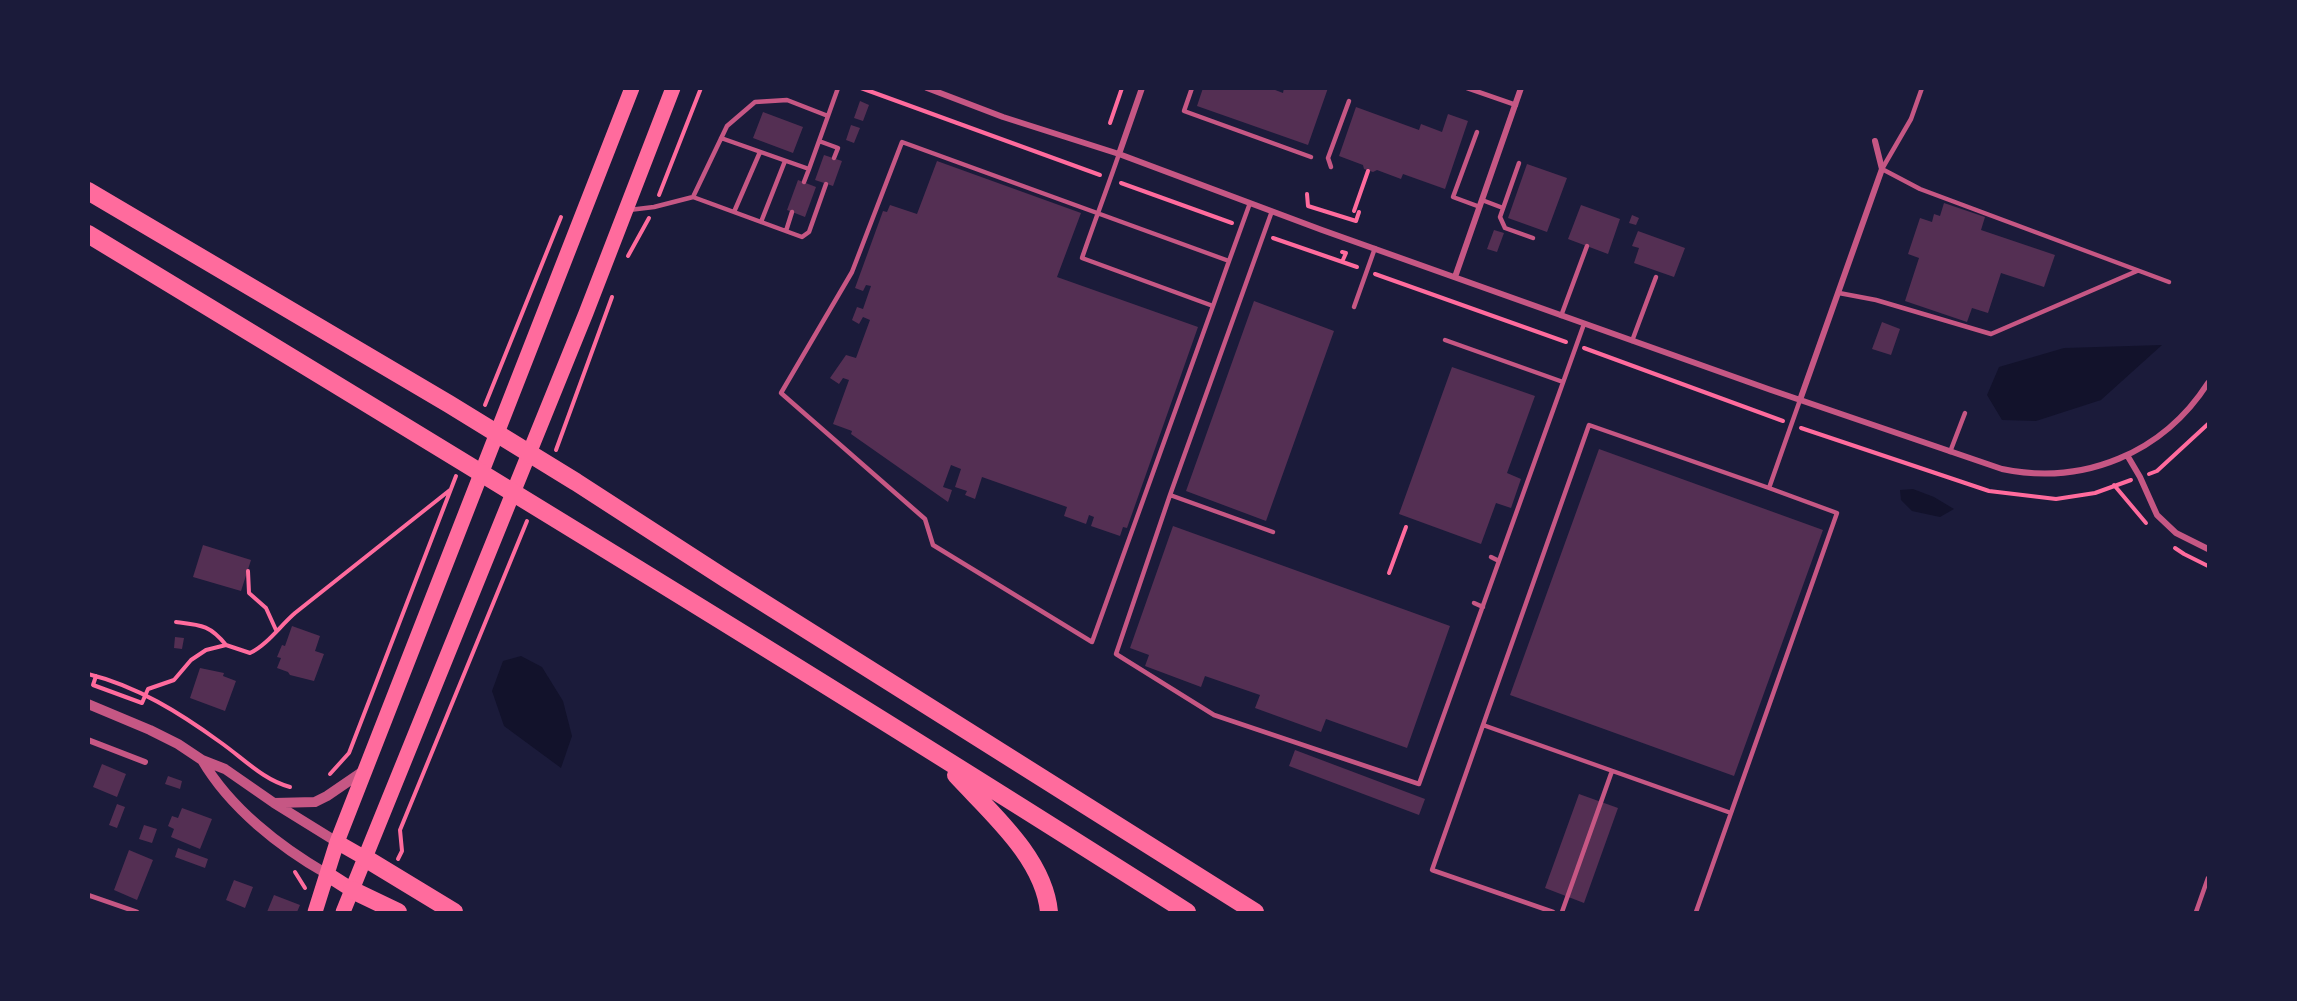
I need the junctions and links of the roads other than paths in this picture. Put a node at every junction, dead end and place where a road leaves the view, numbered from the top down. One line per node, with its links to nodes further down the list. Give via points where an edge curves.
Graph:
1 (632, 88): 76 (main road)
2 (673, 88): 33 (main road)
3 (838, 88): 12 (lane)
4 (927, 88): 18 (street)
5 (1142, 88): 18 (street)
6 (1192, 88): 19 (lane, via 1184,111)
7 (1467, 88): 11 (lane)
8 (1521, 88): 11 (street)
9 (1922, 88): 25 (lane, via 1911,119)
10 (1348, 101): 23 (lane, via 1329,158)
11 (1516, 105): 31 (street)
12 (828, 116): 14 (lane, via 787,100 755,102 727,126); 15 (lane)
13 (1477, 132): 31 (lane, via 1453,198)
14 (721, 138): 17 (lane); 29 (lane)
15 (819, 141): 20 (lane, via 838,148); 24 (lane)
16 (1875, 141): 25 (street)
17 (760, 152): 21 (lane); 34 (lane)
18 (1119, 154): 30 (street); 37 (lane)
19 (1311, 157)
20 (834, 158)
21 (785, 161): 24 (lane); 38 (lane)
22 (1520, 163): 32 (lane)
23 (1331, 167)
24 (808, 169): 26 (lane)
25 (1882, 169): 45 (lane, via 1920,189); 49 (street)
26 (804, 182)
27 (826, 184): 39 (lane, via 809,232 802,237)
28 (88, 191): 93 (highway, via 576,482)
29 (693, 197): 33 (lane); 34 (lane)
30 (1250, 203): 36 (street); 44 (lane)
31 (1481, 203): 32 (lane); 46 (street)
32 (1503, 208): 41 (lane, via 1500,217 1505,228)
33 (626, 210): 81 (main road)
34 (734, 212): 38 (lane)
35 (792, 212): 39 (lane)
36 (1272, 212): 43 (street); 63 (lane)
37 (1098, 213): 44 (lane); 50 (lane, via 1082,258); 50 (lane, via 902,142 852,272 781,393 926,519 933,545 1092,642)
38 (761, 222): 39 (lane)
39 (786, 231)
40 (88, 234): 73 (highway, via 561,521)
41 (1533, 238)
42 (1587, 246): 52 (lane)
43 (1375, 248): 46 (street); 51 (lane)
44 (1229, 261): 50 (lane)
45 (2137, 271): 48 (lane); 49 (lane, via 1991,334)
46 (1455, 277): 52 (street)
47 (1656, 277): 55 (lane)
48 (2169, 282)
49 (1839, 293): 58 (street)
50 (1213, 306)
51 (1354, 307)
52 (1561, 316): 53 (street)
53 (1584, 324): 55 (street); 56 (lane)
54 (1445, 340): 56 (lane)
55 (1632, 340): 58 (street)
56 (1563, 382): 67 (lane)
57 (2208, 382): 61 (street, via 2183,416)
58 (1800, 400): 60 (street); 62 (lane)
59 (1965, 412): 60 (lane)
60 (1950, 453): 61 (street, via 2002,470 2046,475 2091,469)
61 (2127, 455): 65 (street, via 2157,516 2176,533)
62 (1769, 488): 71 (lane, via 1589,425); 79 (lane, via 1837,513)
63 (1170, 495): 64 (lane); 69 (lane, via 1116,654 1214,715 1419,784)
64 (1273, 532)
65 (2208, 549)
66 (1491, 557): 67 (lane)
67 (1499, 561): 69 (lane)
68 (1474, 603): 69 (lane)
69 (1483, 607)
70 (88, 704): 74 (street, via 150,730)
71 (1483, 725): 77 (lane); 94 (lane, via 1432,870)
72 (88, 740): 75 (street)
73 (941, 758): 91 (highway, via 1018,840 1036,871); 92 (highway)
74 (202, 760): 78 (street, via 225,769); 82 (street, via 214,781 255,822 293,854)
75 (145, 762)
76 (365, 770): 78 (street, via 315,802); 80 (main road)
77 (1612, 771): 79 (lane); 95 (lane)
78 (274, 803): 80 (street)
79 (1731, 813): 96 (lane)
80 (338, 842): 81 (main road); 82 (main road)
81 (365, 858): 84 (main road); 90 (highway)
82 (327, 874): 84 (main road); 87 (main road)
83 (2208, 878): 97 (lane)
84 (352, 890): 88 (main road); 89 (highway)
85 (88, 895): 86 (lane)
86 (137, 912)
87 (315, 912)
88 (343, 912)
89 (398, 912)
90 (454, 912)
91 (1049, 912)
92 (1187, 912)
93 (1255, 912)
94 (1553, 912)
95 (1562, 912)
96 (1695, 912)
97 (2196, 912)

